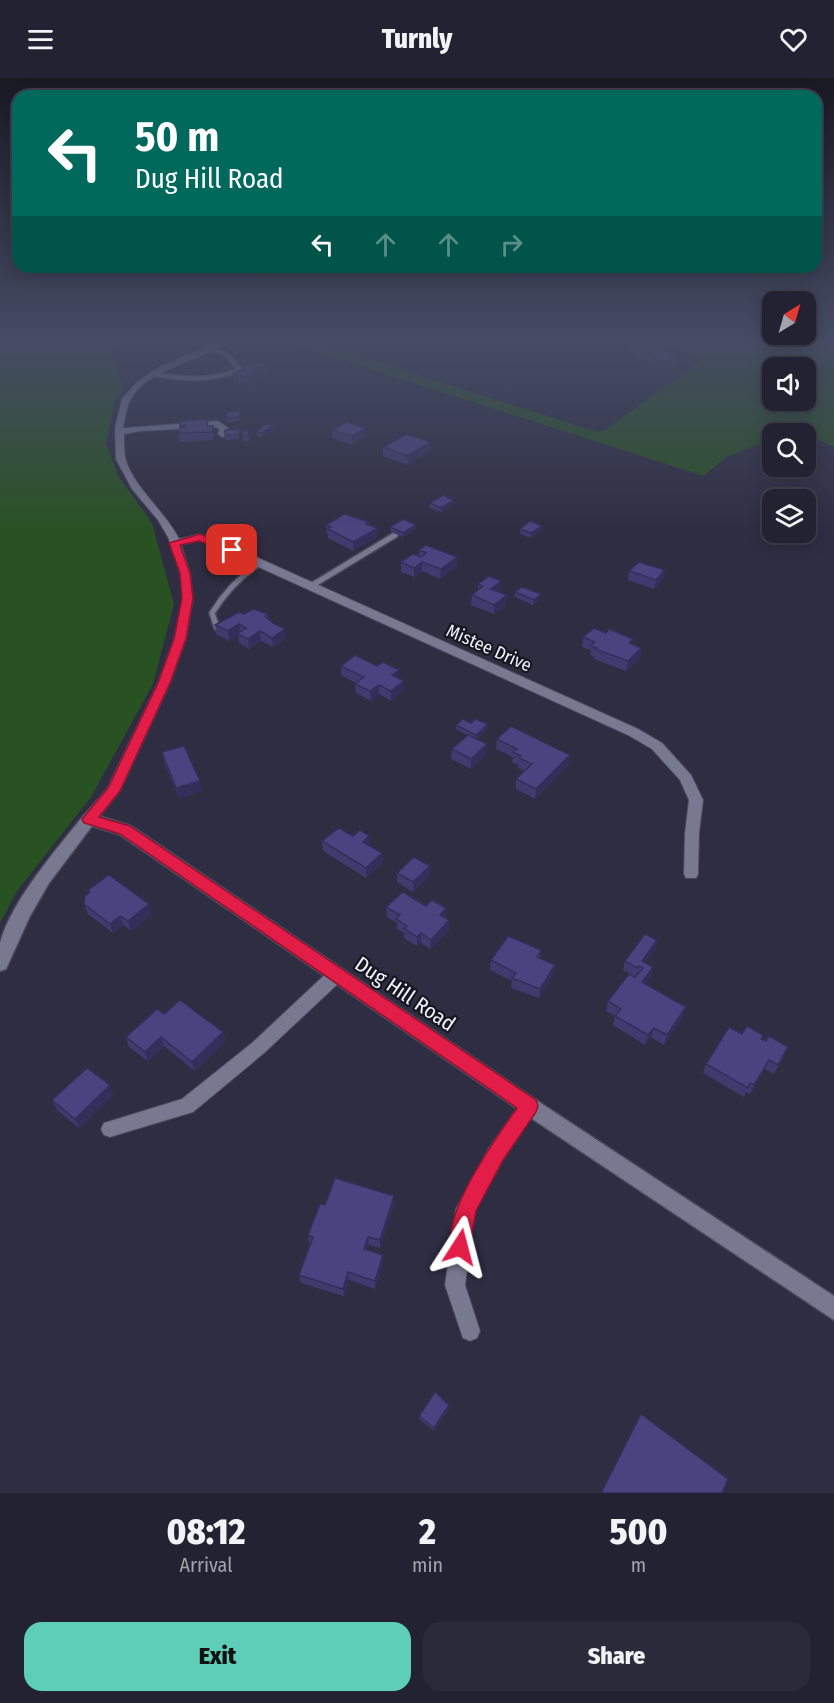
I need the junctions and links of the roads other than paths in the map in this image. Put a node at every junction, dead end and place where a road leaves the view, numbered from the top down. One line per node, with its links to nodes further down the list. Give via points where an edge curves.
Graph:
1 (125, 406): 2 (street)
2 (119, 432): 3 (street, via 218,424 224,428); 5 (street, via 121,459)
3 (222, 434)
4 (395, 535): 7 (lane)
5 (175, 543): 6 (street, Mistee Drive, via 200,537); 9 (street, via 188,598 180,639 164,683 113,791)
6 (260, 563): 7 (street, Mistee Drive); 8 (lane, via 224,591 212,613)
7 (311, 586): 10 (street, Mistee Drive, via 657,746 686,778 696,800)
8 (217, 628)
9 (89, 819): 11 (street, via 27,905); 12 (street, Dug Hill Road, via 125,830)
10 (692, 874)
11 (0, 964)
12 (337, 974): 13 (street, Dug Hill Road); 14 (street, via 258,1048 187,1106)
13 (529, 1106): 15 (street, Dug Hill Road); 16 (street, via 496,1154 466,1209 454,1285)
14 (110, 1129)
15 (834, 1309)
16 (470, 1331)

